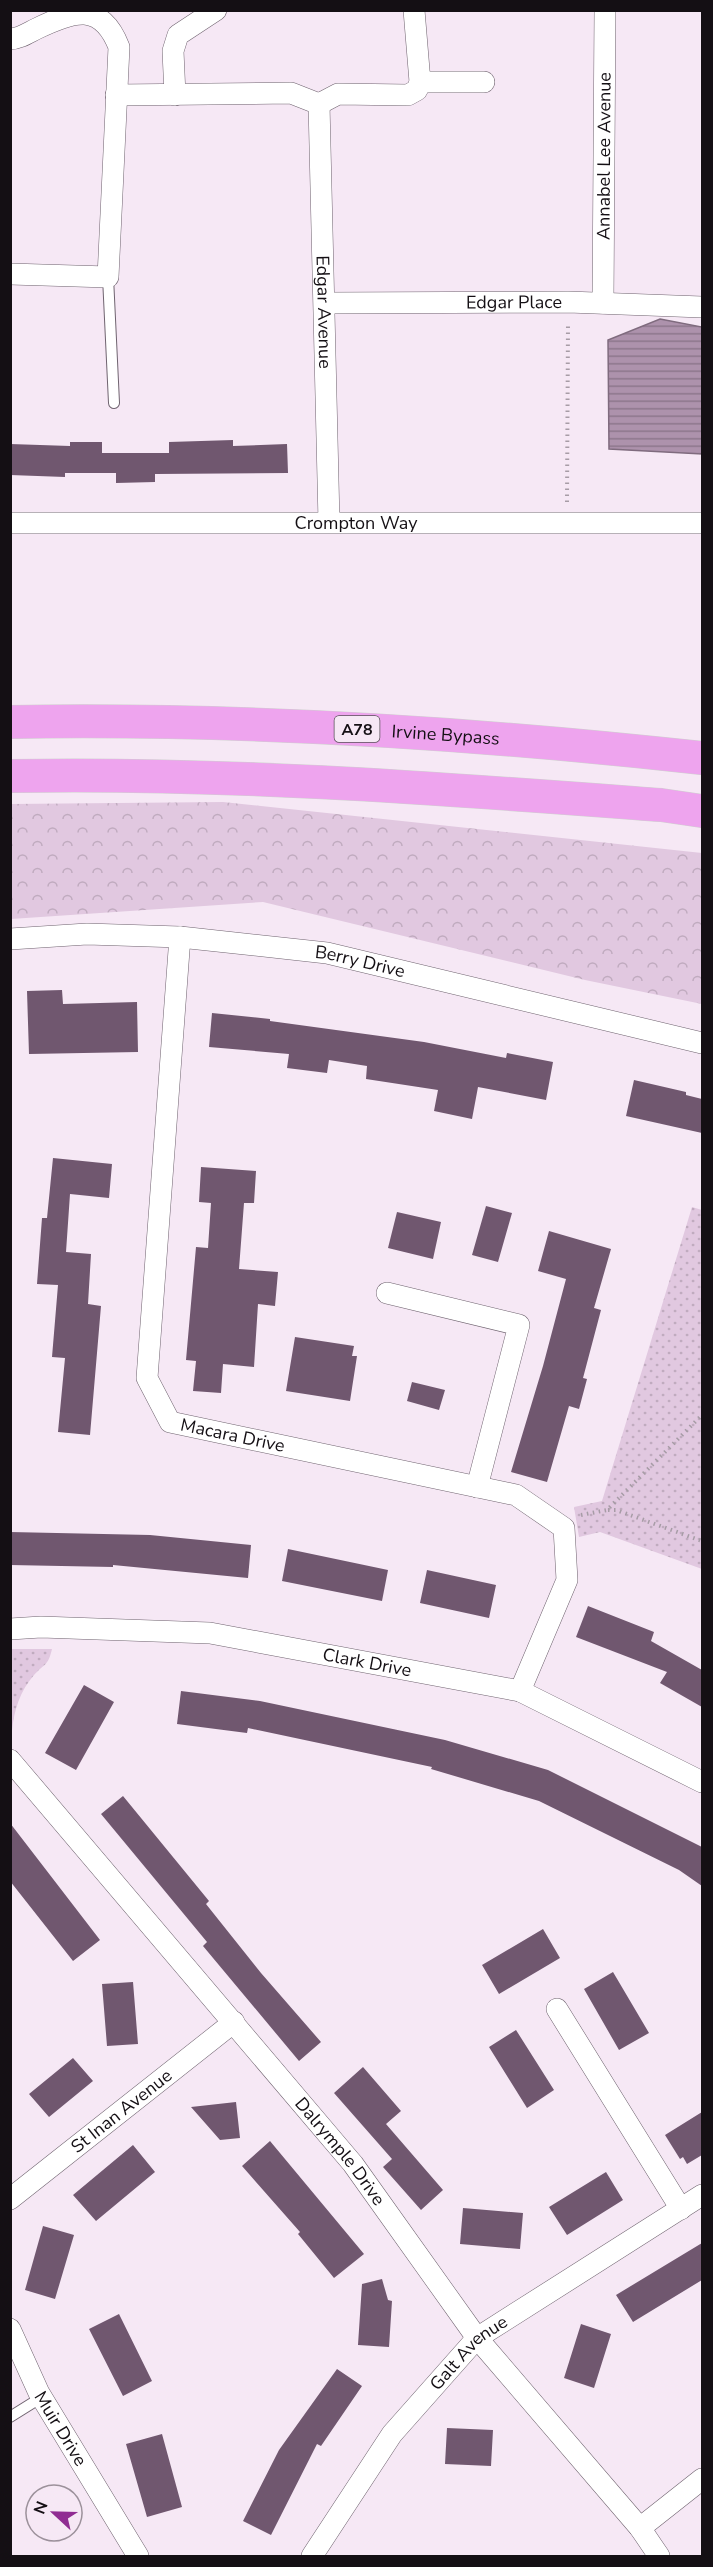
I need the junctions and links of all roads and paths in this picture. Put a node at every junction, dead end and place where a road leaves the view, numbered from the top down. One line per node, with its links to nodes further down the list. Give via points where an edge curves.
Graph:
1 (216, 10): 8 (street, via 178,34 173,51)
2 (414, 10): 5 (street)
3 (604, 10): 14 (street, Annabel Lee Avenue)
4 (10, 39): 7 (street, via 65,15 94,14 111,27 119,47)
5 (420, 82): 6 (street); 9 (street, via 417,90 408,95 338,94)
6 (484, 82)
7 (116, 95): 8 (street); 11 (street)
8 (175, 95): 9 (street, via 291,93)
9 (318, 104): 13 (street, Edgar Avenue)
10 (10, 274): 11 (street)
11 (108, 277): 16 (lane)
12 (568, 302): 13 (street, Edgar Place); 14 (street, Edgar Place); 17 (path)
13 (325, 303): 18 (street, Edgar Avenue)
14 (603, 303): 15 (street, Edgar Place)
15 (702, 307)
16 (114, 403)
17 (566, 521): 18 (street, Crompton Way); 20 (street, Crompton Way)
18 (329, 522): 19 (street, Crompton Way)
19 (10, 523)
20 (702, 523)
21 (10, 722): 22 (highway, Irvine Bypass / A78, via 405,731)
22 (702, 758)
23 (10, 776): 24 (highway, via 131,773 384,785)
24 (702, 810)
25 (180, 937): 26 (street, Berry Drive, via 87,934); 27 (street, Berry Drive, via 327,953); 30 (street, Macara Drive, via 147,1378 170,1422)
26 (10, 939)
27 (702, 1043)
28 (387, 1293): 30 (street, via 519,1325)
29 (702, 1415): 31 (path)
30 (477, 1487): 32 (street, Macara Drive, via 516,1495)
31 (607, 1510): 32 (path); 33 (path)
32 (554, 1521): 35 (street, via 564,1528 567,1580)
33 (702, 1541)
34 (10, 1629): 35 (street, Clark Drive, via 210,1633)
35 (520, 1692): 37 (street, Clark Drive)
36 (10, 1760): 39 (street, Dalrymple Drive)
37 (702, 1782)
38 (557, 2009): 42 (street)
39 (234, 2022): 41 (street, St Inan Avenue); 44 (street, Dalrymple Drive, via 352,2164)
40 (702, 2195): 42 (street, Galt Avenue)
41 (10, 2199)
42 (681, 2209): 44 (street, Galt Avenue)
43 (10, 2329): 45 (street, Muir Drive)
44 (477, 2338): 48 (street, Dalrymple Drive); 51 (street, Galt Avenue, via 392,2434)
45 (42, 2397): 46 (lane); 50 (street, Muir Drive)
46 (10, 2417)
47 (702, 2478): 48 (street)
48 (640, 2528): 49 (street, Dalrymple Drive)
49 (655, 2555)
50 (138, 2556)
51 (312, 2556)

